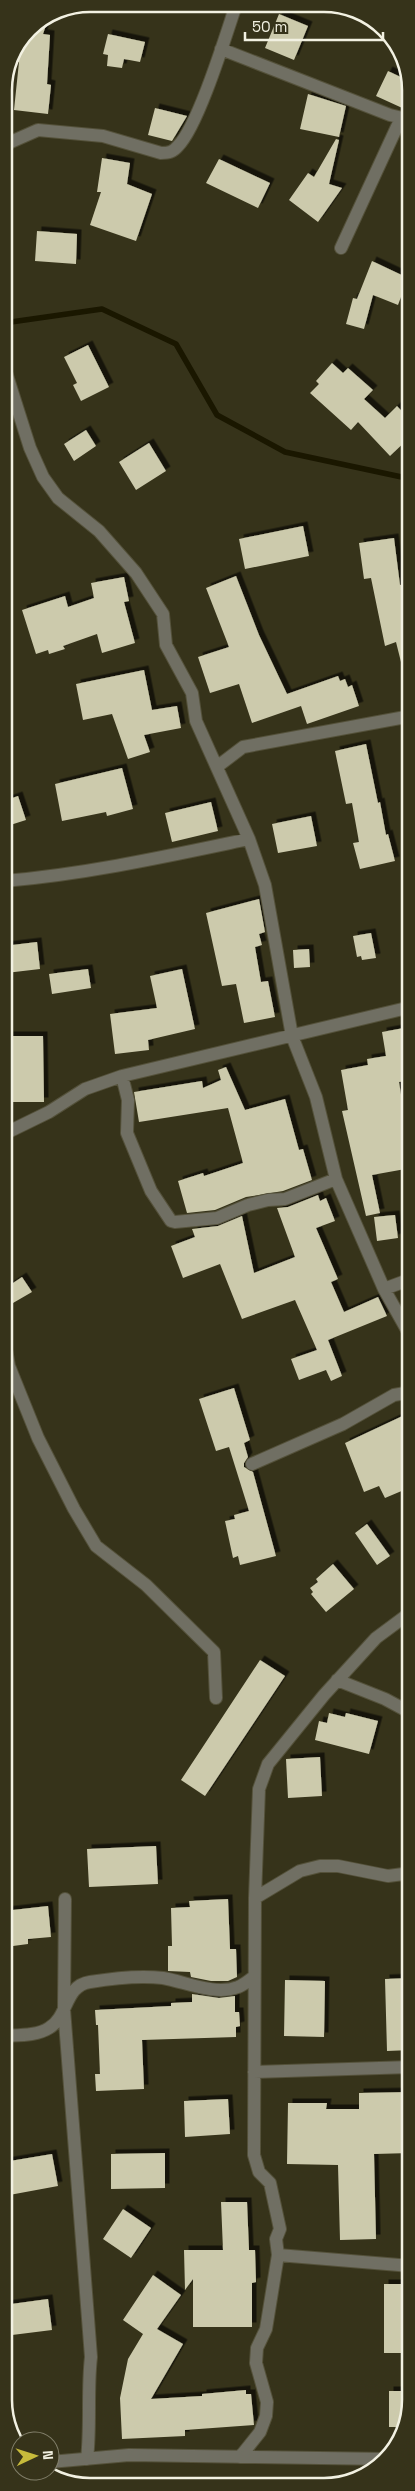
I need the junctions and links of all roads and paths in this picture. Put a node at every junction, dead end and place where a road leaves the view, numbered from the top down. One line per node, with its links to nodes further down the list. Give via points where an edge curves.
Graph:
1 (234, 12): 2 (street)
2 (221, 49): 3 (street); 5 (street, via 194,119 180,146 171,152 103,136 38,130)
3 (402, 118)
4 (402, 127): 6 (street)
5 (12, 141)
6 (341, 248)
7 (12, 392): 9 (street, via 43,477 58,498 99,531 136,573 163,614 166,645 192,693 196,720)
8 (402, 718): 9 (street, via 243,747)
9 (218, 766): 10 (street)
10 (249, 839): 11 (street, via 128,864); 13 (street, via 265,885)
11 (12, 880)
12 (402, 1010): 13 (street)
13 (292, 1036): 14 (street); 16 (street, via 316,1097)
14 (122, 1076): 15 (street, via 85,1089); 16 (street, via 128,1100 127,1133 151,1190 171,1221 217,1218 248,1205 285,1199)
15 (12, 1130)
16 (336, 1180): 18 (street)
17 (402, 1282): 18 (street)
18 (384, 1289): 19 (street)
19 (402, 1321)
20 (13, 1375): 25 (street, via 38,1438 96,1546 146,1584 214,1652)
21 (402, 1394): 22 (street)
22 (252, 1464)
23 (402, 1619): 24 (street, via 376,1638)
24 (337, 1680): 26 (street); 28 (street, via 268,1764 259,1789)
25 (216, 1698)
26 (402, 1708)
27 (402, 1874): 28 (street, via 388,1876 338,1866 320,1866 300,1872)
28 (255, 1898): 30 (street)
29 (65, 1899): 31 (street)
30 (254, 1977): 31 (street, via 228,1989 210,1989 162,1978 129,1977 88,1982 72,1991); 34 (street)
31 (64, 2009): 32 (street, via 48,2029); 38 (street, via 91,2349 88,2386 90,2431)
32 (13, 2035)
33 (402, 2067): 34 (street)
34 (254, 2072): 35 (street, via 254,2155 260,2172 270,2183 280,2229 276,2239)
35 (278, 2255): 36 (street); 37 (street, via 266,2328 256,2356 267,2402 266,2416 260,2432)
36 (402, 2265)
37 (240, 2457): 38 (street, via 129,2455); 39 (street)
38 (86, 2459): 40 (street)
39 (376, 2459)
40 (60, 2461)

